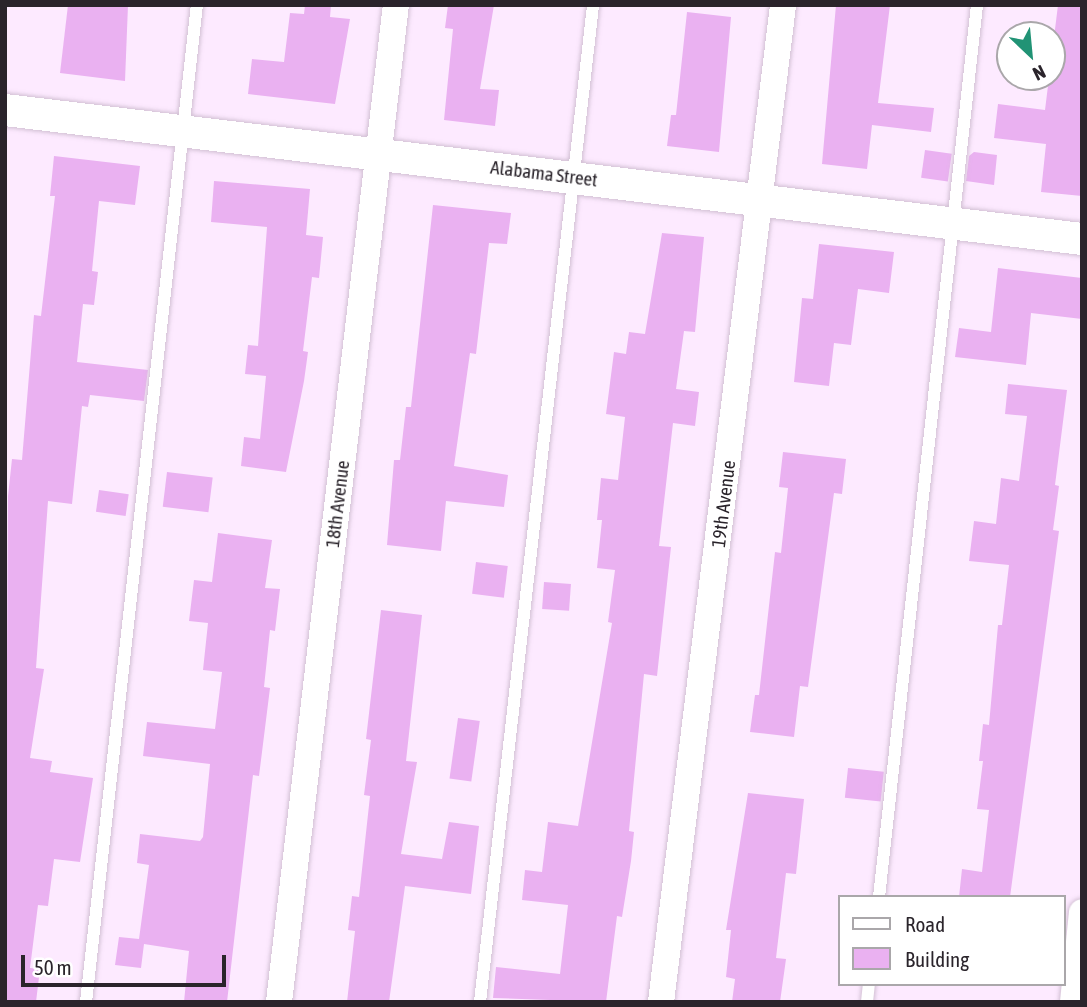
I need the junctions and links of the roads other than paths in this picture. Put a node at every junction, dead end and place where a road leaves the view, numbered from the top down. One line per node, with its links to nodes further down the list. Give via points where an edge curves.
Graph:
1 (197, 5): 7 (lane)
2 (396, 5): 8 (street, 18th Avenue)
3 (593, 5): 9 (lane)
4 (783, 5): 10 (street, 19th Avenue)
5 (977, 5): 11 (lane)
6 (5, 110): 7 (street, Alabama Street)
7 (183, 132): 8 (street, Alabama Street); 15 (lane)
8 (379, 155): 9 (street, Alabama Street); 16 (street, 18th Avenue)
9 (575, 177): 10 (street, Alabama Street); 17 (lane)
10 (762, 200): 11 (street, Alabama Street); 18 (street, 19th Avenue)
11 (952, 223): 12 (street, Alabama Street); 13 (lane)
12 (1082, 239)
13 (879, 895)
14 (1082, 912): 19 (street)
15 (86, 1002)
16 (279, 1002)
17 (480, 1002)
18 (661, 1002)
19 (1073, 1002)

